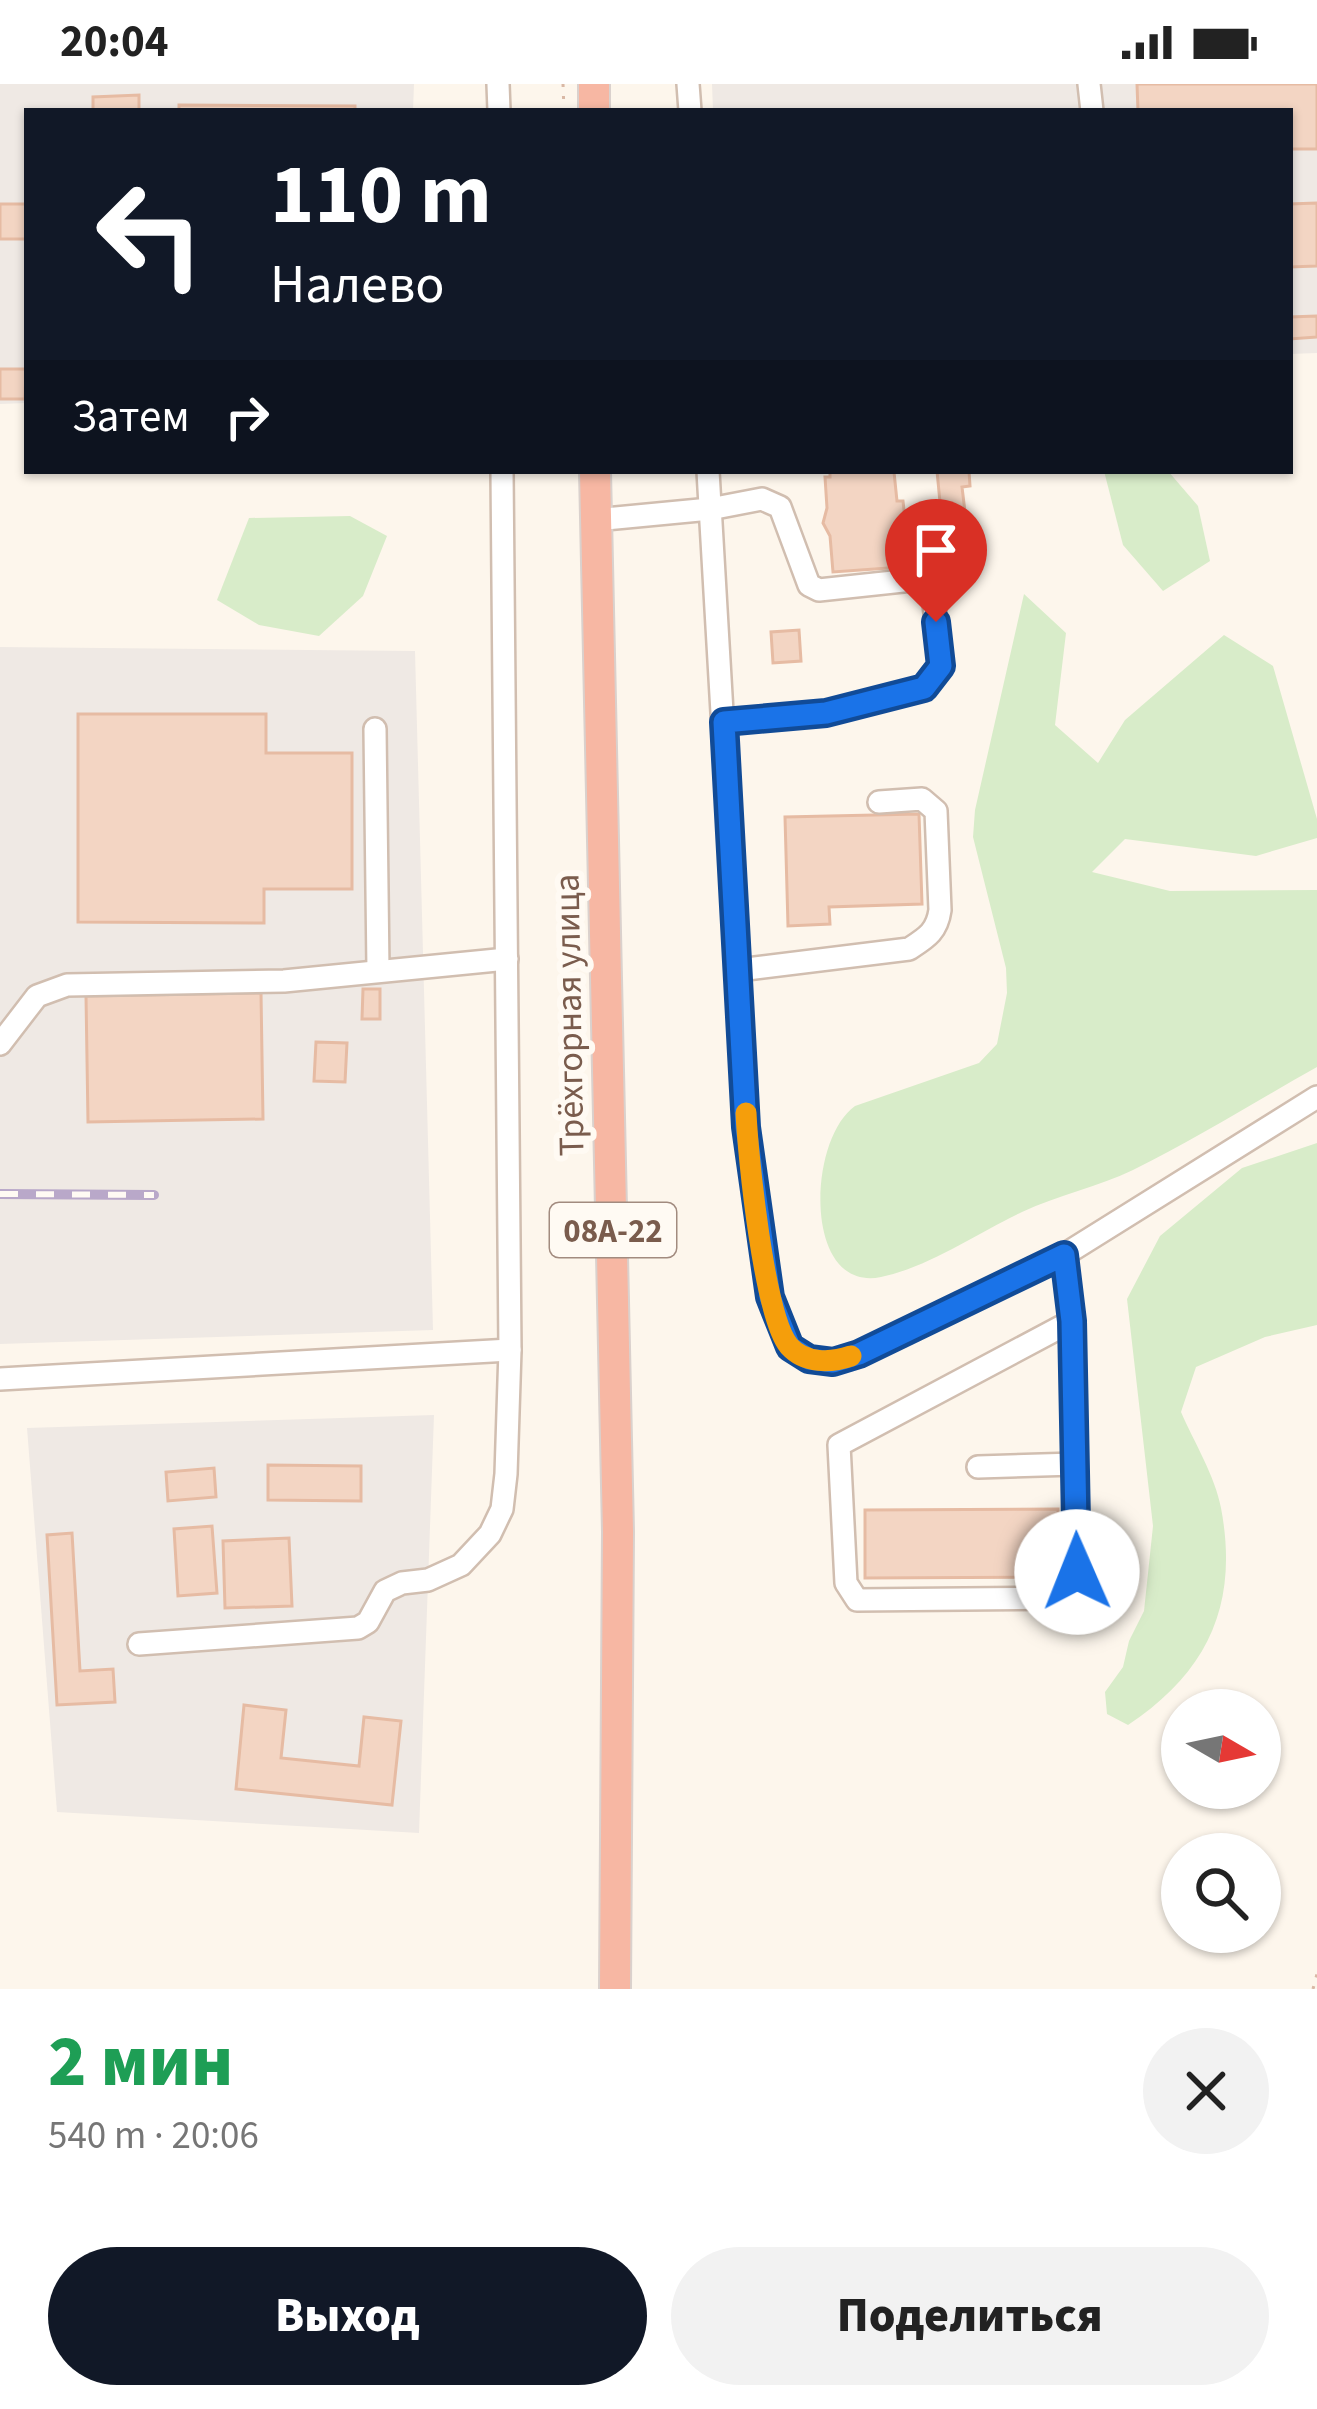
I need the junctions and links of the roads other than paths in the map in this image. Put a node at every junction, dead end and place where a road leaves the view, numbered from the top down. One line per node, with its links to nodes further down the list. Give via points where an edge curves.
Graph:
1 (502, 474): 11 (lane)
2 (595, 474): 5 (highway, Трёхгорная улица / 08А-22)
3 (708, 474): 4 (lane)
4 (710, 509): 5 (lane); 7 (lane, via 761,499 780,507 809,585 819,590); 8 (lane)
5 (595, 520): 23 (highway, Трёхгорная улица / 08А-22, via 619,1532)
6 (938, 554): 7 (lane)
7 (931, 578): 8 (lane, via 941,666 924,688 826,713)
8 (724, 722): 13 (lane)
9 (375, 728): 12 (lane)
10 (879, 802): 13 (lane, via 922,799 936,811 940,910 932,933 909,950)
11 (507, 959): 12 (lane); 18 (lane)
12 (378, 970): 14 (lane, via 284,981 67,985 37,996)
13 (739, 970): 16 (lane, via 746,1127 770,1297 790,1347 833,1362 859,1354)
14 (0, 1044)
15 (1312, 1106): 16 (lane)
16 (1064, 1255): 17 (lane)
17 (1072, 1321): 20 (lane); 20 (lane, via 839,1445 846,1583 857,1600 1062,1598 1077,1572)
18 (510, 1350): 19 (lane); 22 (lane, via 502,1508 461,1565 385,1591 358,1628)
19 (0, 1379)
20 (1075, 1464): 21 (lane)
21 (978, 1467)
22 (139, 1644)
23 (615, 1989)

